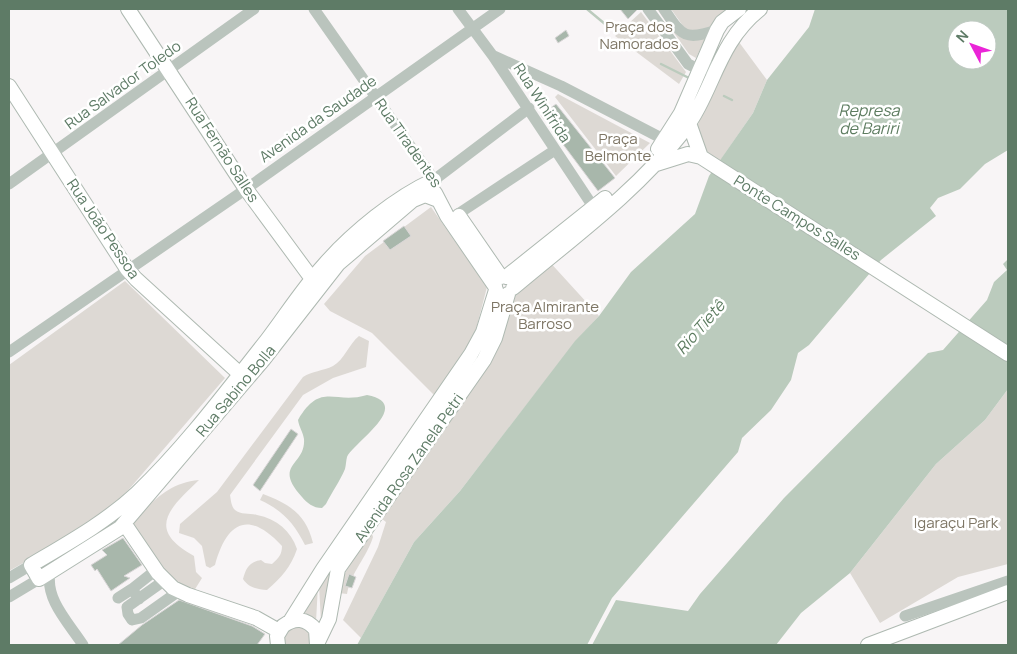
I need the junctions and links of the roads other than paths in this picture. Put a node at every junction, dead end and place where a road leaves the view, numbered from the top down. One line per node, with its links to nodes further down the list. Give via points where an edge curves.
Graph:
1 (128, 9): 14 (main road, Rua Fernão Salles)
2 (254, 9): 14 (street, Rua Salvador Toledo)
3 (314, 9): 19 (street, Rua Tiradentes)
4 (458, 9): 11 (street, Rua Winifrida)
5 (500, 9): 11 (street, Avenida da Saudade)
6 (648, 9): 16 (street)
7 (664, 9): 10 (street, via 679,32 686,36 703,35)
8 (739, 9): 10 (main road)
9 (760, 9): 12 (main road)
10 (720, 26): 12 (main road, via 731,29); 16 (main road)
11 (472, 29): 13 (street, Rua Winifrida); 19 (street, Avenida da Saudade)
12 (732, 36): 16 (main road, via 718,65)
13 (493, 56): 15 (street); 18 (street, Rua Winifrida)
14 (170, 70): 24 (street, Rua Salvador Toledo); 29 (main road, Rua Fernão Salles)
15 (531, 75): 18 (street); 22 (street, via 561,86)
16 (700, 83): 21 (main road); 22 (main road)
17 (9, 86): 24 (main road, Rua João Pessoa)
18 (515, 88): 20 (street, Rua Winifrida)
19 (376, 97): 27 (street, Rua Tiradentes); 29 (street, Avenida da Saudade)
20 (529, 108): 23 (street, Rua Winifrida); 27 (street, Rua Sabino Bolla)
21 (689, 123): 25 (main road, via 693,139); 26 (main road)
22 (665, 140): 31 (main road)
23 (555, 150): 31 (street, Rua Winifrida); 32 (street)
24 (53, 154): 28 (street, Rua Salvador Toledo); 33 (main road, Rua João Pessoa)
25 (706, 160): 26 (main road, via 688,154); 37 (main road, Ponte Campos Salles)
26 (654, 165): 31 (main road)
27 (434, 180): 30 (main road); 32 (main road, Rua Tiradentes); 34 (main road, Rua Sabino Bolla, via 411,191 356,234 324,265)
28 (9, 184)
29 (246, 189): 33 (street, Avenida da Saudade); 34 (main road, Rua Fernão Salles)
30 (438, 200): 34 (main road, Rua Sabino Bolla, via 425,195 413,200); 35 (main road, Rua Tiradentes)
31 (596, 212): 35 (main road)
32 (458, 214): 35 (main road, Rua Tiradentes)
33 (127, 269): 36 (street, Avenida da Saudade); 38 (main road, Rua João Pessoa)
34 (315, 284): 38 (main road, Rua Sabino Bolla); 42 (main road, Rua Sabino Bolla, via 263,360)
35 (503, 285): 40 (main road, Avenida Rosa Zanela Petri, via 478,343)
36 (10, 348)
37 (1008, 354)
38 (240, 374): 39 (main road, Rua Sabino Bolla, via 189,437)
39 (124, 504): 41 (main road, Rua Sabino Bolla); 42 (main road)
40 (369, 515): 56 (main road, Avenida Rosa Zanela Petri, via 322,569); 58 (main road, Avenida Rosa Zanela Petri, via 336,572 329,619)
41 (107, 517): 42 (main road, via 116,517); 43 (main road, Rua Sabino Bolla)
42 (124, 523): 44 (main road, Rua Sabino Bolla); 45 (main road)
43 (31, 565): 44 (main road); 46 (street, Rua Sabino Bolla)
44 (45, 575): 51 (street, Rua Sabino Bolla); 59 (street, via 52,596)
45 (160, 575): 48 (street); 49 (main road); 53 (street)
46 (9, 578)
47 (1008, 581): 54 (street)
48 (132, 589): 52 (street); 53 (street)
49 (179, 590): 53 (street, via 134,620 126,610); 57 (main road, via 256,618)
50 (1008, 592): 54 (main road)
51 (9, 597)
52 (118, 598)
53 (139, 598)
54 (931, 614): 55 (street); 60 (main road)
55 (905, 616)
56 (291, 620): 57 (main road, Avenida Rosa Zanela Petri); 58 (main road, via 305,620 311,624 316,630)
57 (277, 641)
58 (317, 644)
59 (83, 645)
60 (868, 645)

